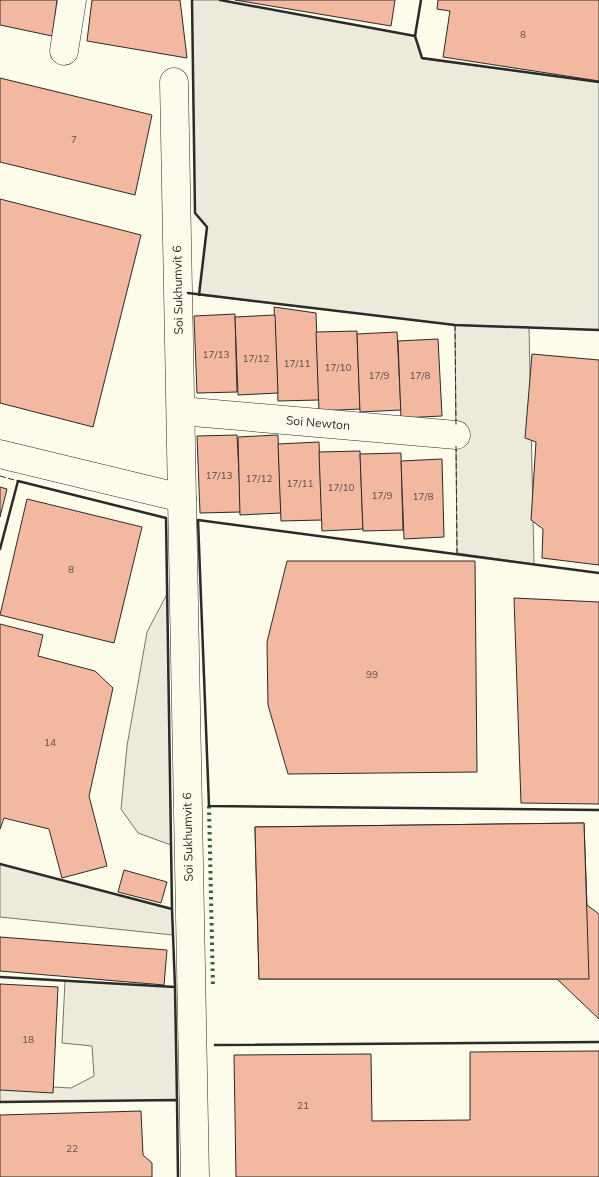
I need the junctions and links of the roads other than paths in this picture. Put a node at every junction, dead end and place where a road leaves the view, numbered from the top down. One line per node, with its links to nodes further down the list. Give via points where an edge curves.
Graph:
1 (72, 0): 2 (street)
2 (64, 51)
3 (174, 82): 4 (street, Soi Sukhumvit 6)
4 (180, 411): 5 (street, Soi Newton); 7 (street, Soi Sukhumvit 6)
5 (456, 435)
6 (0, 454): 7 (street)
7 (182, 498): 8 (street, Soi Sukhumvit 6)
8 (195, 1177)

